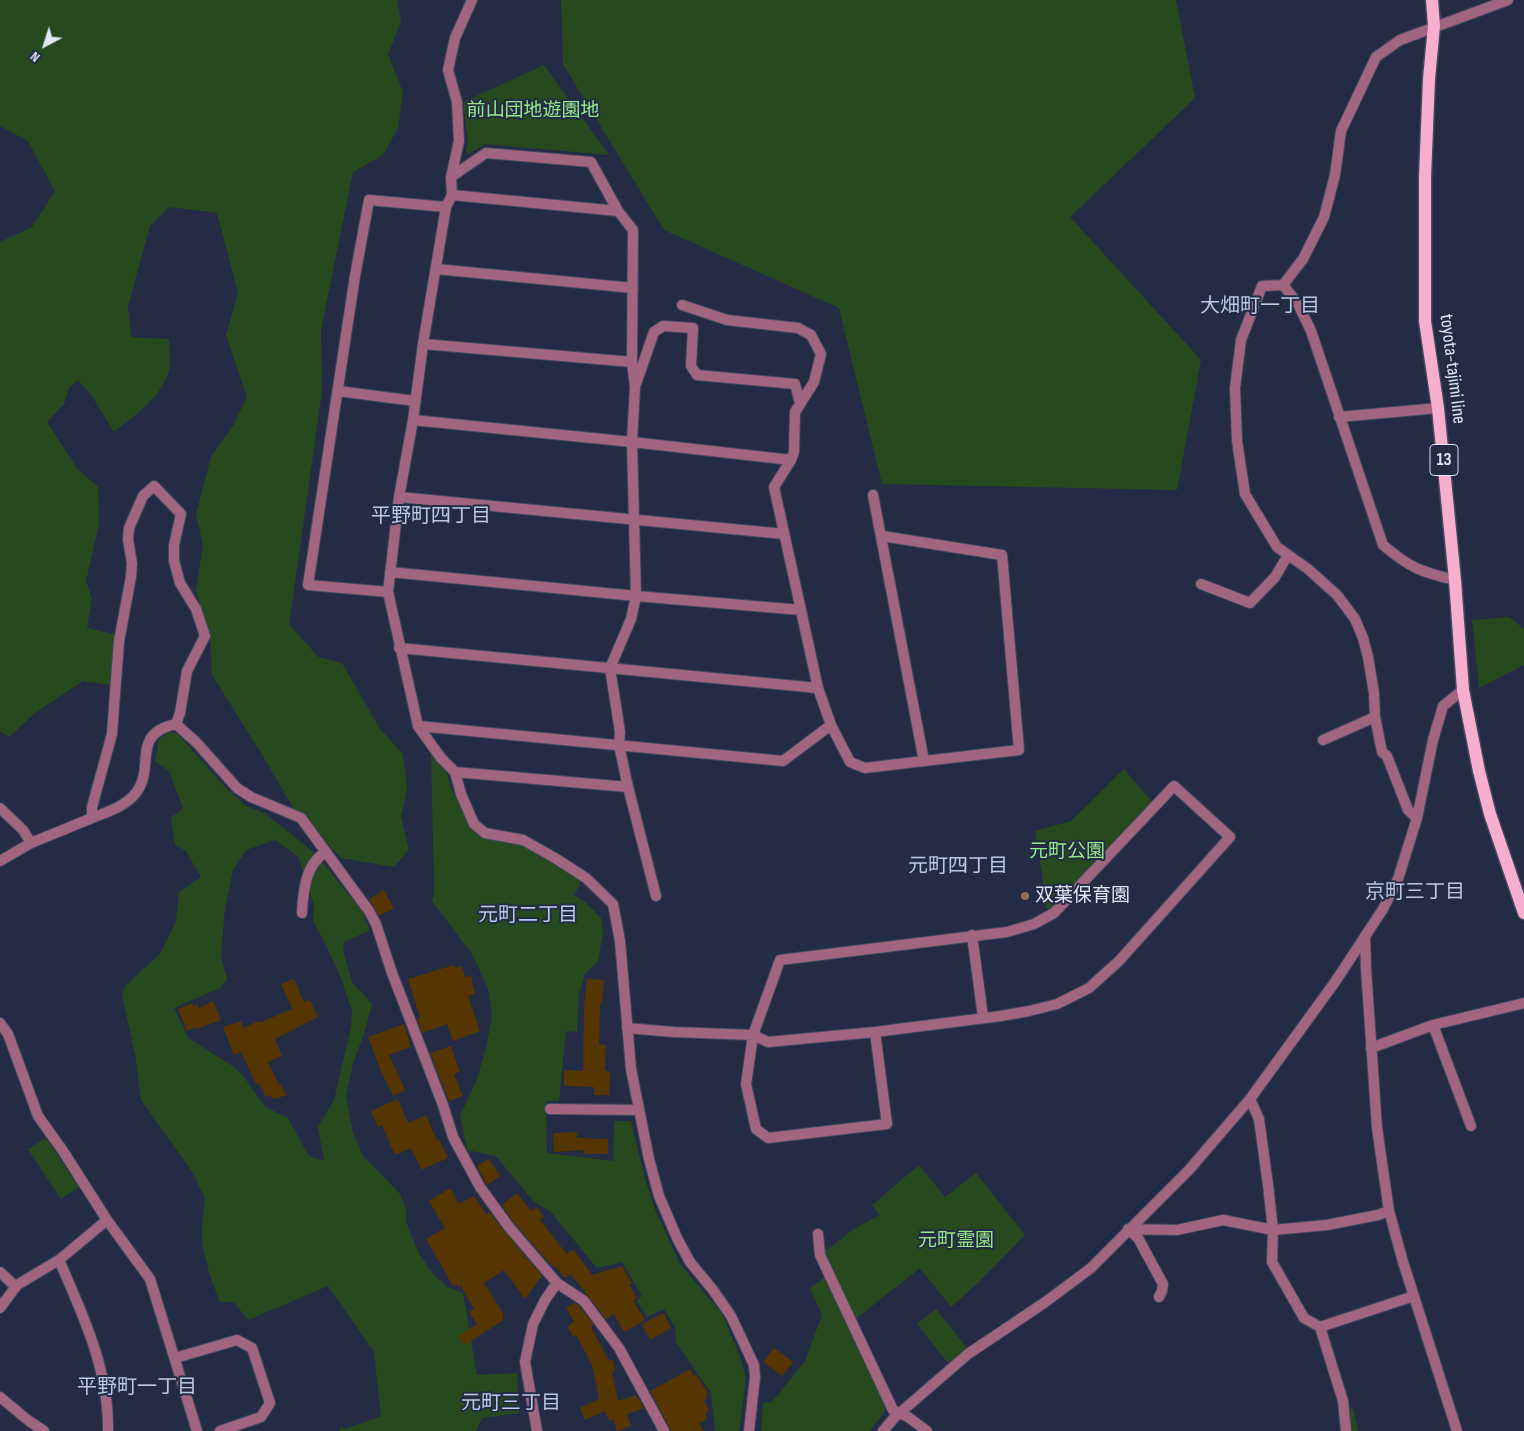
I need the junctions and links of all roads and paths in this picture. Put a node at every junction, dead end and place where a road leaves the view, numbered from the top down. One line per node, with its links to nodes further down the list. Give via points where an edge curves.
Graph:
1 (472, 0): 5 (street, via 455,38 448,70 457,102 459,141)
2 (1432, 0): 4 (main road, toyota-tajimi line / 13)
3 (1508, 0): 4 (street)
4 (1434, 26): 10 (street, via 1400,40 1376,57 1341,131 1335,175 1324,217 1303,259); 19 (main road, toyota-tajimi line / 13, via 1425,177 1425,312)
5 (451, 177): 6 (street); 8 (street, via 486,153 591,162)
6 (452, 195): 7 (street); 8 (street)
7 (446, 207): 9 (street); 16 (street, via 369,200)
8 (618, 211): 11 (street, via 633,230)
9 (436, 269): 11 (street); 13 (street)
10 (1283, 285): 20 (street, via 1298,304 1311,331); 29 (street, via 1262,286 1241,340 1235,388 1236,441 1245,494 1277,547)
11 (633, 288): 14 (street)
12 (682, 305): 18 (street, via 727,320 798,328 811,334 821,354 814,382)
13 (423, 344): 14 (street); 17 (street)
14 (632, 362): 15 (street)
15 (635, 387): 18 (street, via 654,332 663,326 692,328 691,366 697,375 795,384); 22 (street)
16 (338, 391): 17 (street); 33 (street, via 308,585)
17 (415, 401): 21 (street)
18 (800, 403): 23 (street, via 795,412)
19 (1438, 408): 20 (street); 31 (main road, toyota-tajimi line / 13)
20 (1339, 417): 31 (street, via 1383,545 1403,562 1426,574)
21 (413, 420): 22 (street); 25 (street)
22 (632, 442): 23 (street); 26 (street)
23 (791, 460): 27 (street, via 774,487)
24 (873, 495): 28 (street)
25 (399, 497): 26 (street); 30 (street)
26 (636, 521): 27 (street); 34 (street)
27 (784, 534): 35 (street)
28 (882, 536): 46 (street); 46 (street, via 1002,554 1019,750)
29 (1288, 555): 32 (street, via 1275,577 1250,603); 40 (street, via 1337,595 1355,618 1368,657)
30 (390, 572): 33 (street); 34 (street)
31 (1455, 580): 39 (main road, toyota-tajimi line / 13)
32 (1201, 584)
33 (388, 592): 36 (street)
34 (636, 596): 35 (street); 37 (street, via 631,619)
35 (801, 610): 38 (street)
36 (400, 648): 37 (street); 43 (street)
37 (610, 668): 38 (street); 45 (street)
38 (818, 688): 42 (street)
39 (1463, 690): 51 (street, via 1443,706); 57 (main road, toyota-tajimi line / 13, via 1490,814)
40 (1375, 717): 44 (street); 51 (street, via 1382,752 1387,756 1408,810)
41 (176, 724): 50 (street, via 163,727 146,747 145,768 135,794 118,808); 50 (street, via 187,671 205,636 174,561 181,514 154,486 143,496 129,528 131,576 120,641 112,734 92,807); 53 (street, via 237,788 250,797 300,818)
42 (831, 725): 45 (street, via 783,761); 46 (street, via 850,762 865,768)
43 (418, 726): 45 (street); 47 (street)
44 (1323, 740)
45 (619, 744): 48 (street)
46 (924, 761)
47 (455, 772): 48 (street); 64 (street, via 460,794 474,824 485,833 523,840 555,858 586,878 612,904 620,942)
48 (628, 787): 55 (street)
49 (0, 808): 52 (street, via 23,830)
50 (92, 818): 52 (street)
51 (1417, 818): 59 (street, via 1398,879)
52 (31, 843): 54 (street)
53 (326, 852): 56 (street, via 317,857 303,889); 79 (street, via 376,924 453,1137 480,1187 509,1227)
54 (0, 861)
55 (656, 896)
56 (302, 913)
57 (1524, 913)
58 (972, 935): 61 (street); 61 (street, via 1007,932 1034,924 1054,913 1174,786 1230,837 1119,961 1089,988 1058,1004); 66 (street, via 780,960)
59 (1365, 936): 67 (street); 68 (street)
60 (1524, 1003): 63 (street)
61 (983, 1017): 65 (street)
62 (0, 1023): 73 (street, via 8,1034 38,1116)
63 (1433, 1025): 67 (street); 71 (street)
64 (627, 1028): 66 (street); 70 (street)
65 (875, 1032): 66 (street, via 768,1042); 66 (street, via 888,1124 768,1138 756,1129 746,1084)
66 (753, 1035)
67 (1371, 1048): 72 (street, via 1377,1128)
68 (1250, 1099): 74 (street, via 1188,1171); 75 (street, via 1259,1118)
69 (550, 1109): 70 (street)
70 (638, 1110): 94 (street, via 659,1196 677,1238 690,1262 731,1316 754,1365)
71 (1471, 1126)
72 (1389, 1211): 75 (street, via 1326,1225); 81 (street)
73 (107, 1220): 77 (street); 85 (street, via 150,1279)
74 (1128, 1229): 75 (street, via 1177,1230 1223,1220); 82 (street, via 1138,1238 1163,1284); 87 (street, via 1090,1268 968,1354)
75 (1273, 1230): 84 (street, via 1272,1262 1304,1318)
76 (818, 1234): 87 (street, via 820,1255 845,1311 893,1410)
77 (59, 1260): 80 (street); 89 (street, via 96,1348 109,1408)
78 (0, 1272): 80 (street)
79 (558, 1283): 92 (street, via 533,1324 525,1362); 93 (street, via 584,1301 619,1348)
80 (16, 1287): 83 (street)
81 (1414, 1296): 84 (street); 98 (street)
82 (1159, 1297)
83 (0, 1308)
84 (1320, 1326): 97 (street, via 1344,1401)
85 (175, 1358): 90 (street); 91 (street, via 237,1340 252,1348 270,1403 261,1417)
86 (0, 1397): 88 (street)
87 (899, 1413): 95 (street); 96 (street)
88 (44, 1431)
89 (108, 1431)
90 (197, 1431)
91 (220, 1431)
92 (537, 1431)
93 (664, 1431)
94 (748, 1431)
95 (883, 1431)
96 (927, 1431)
97 (1346, 1431)
98 (1457, 1431)

